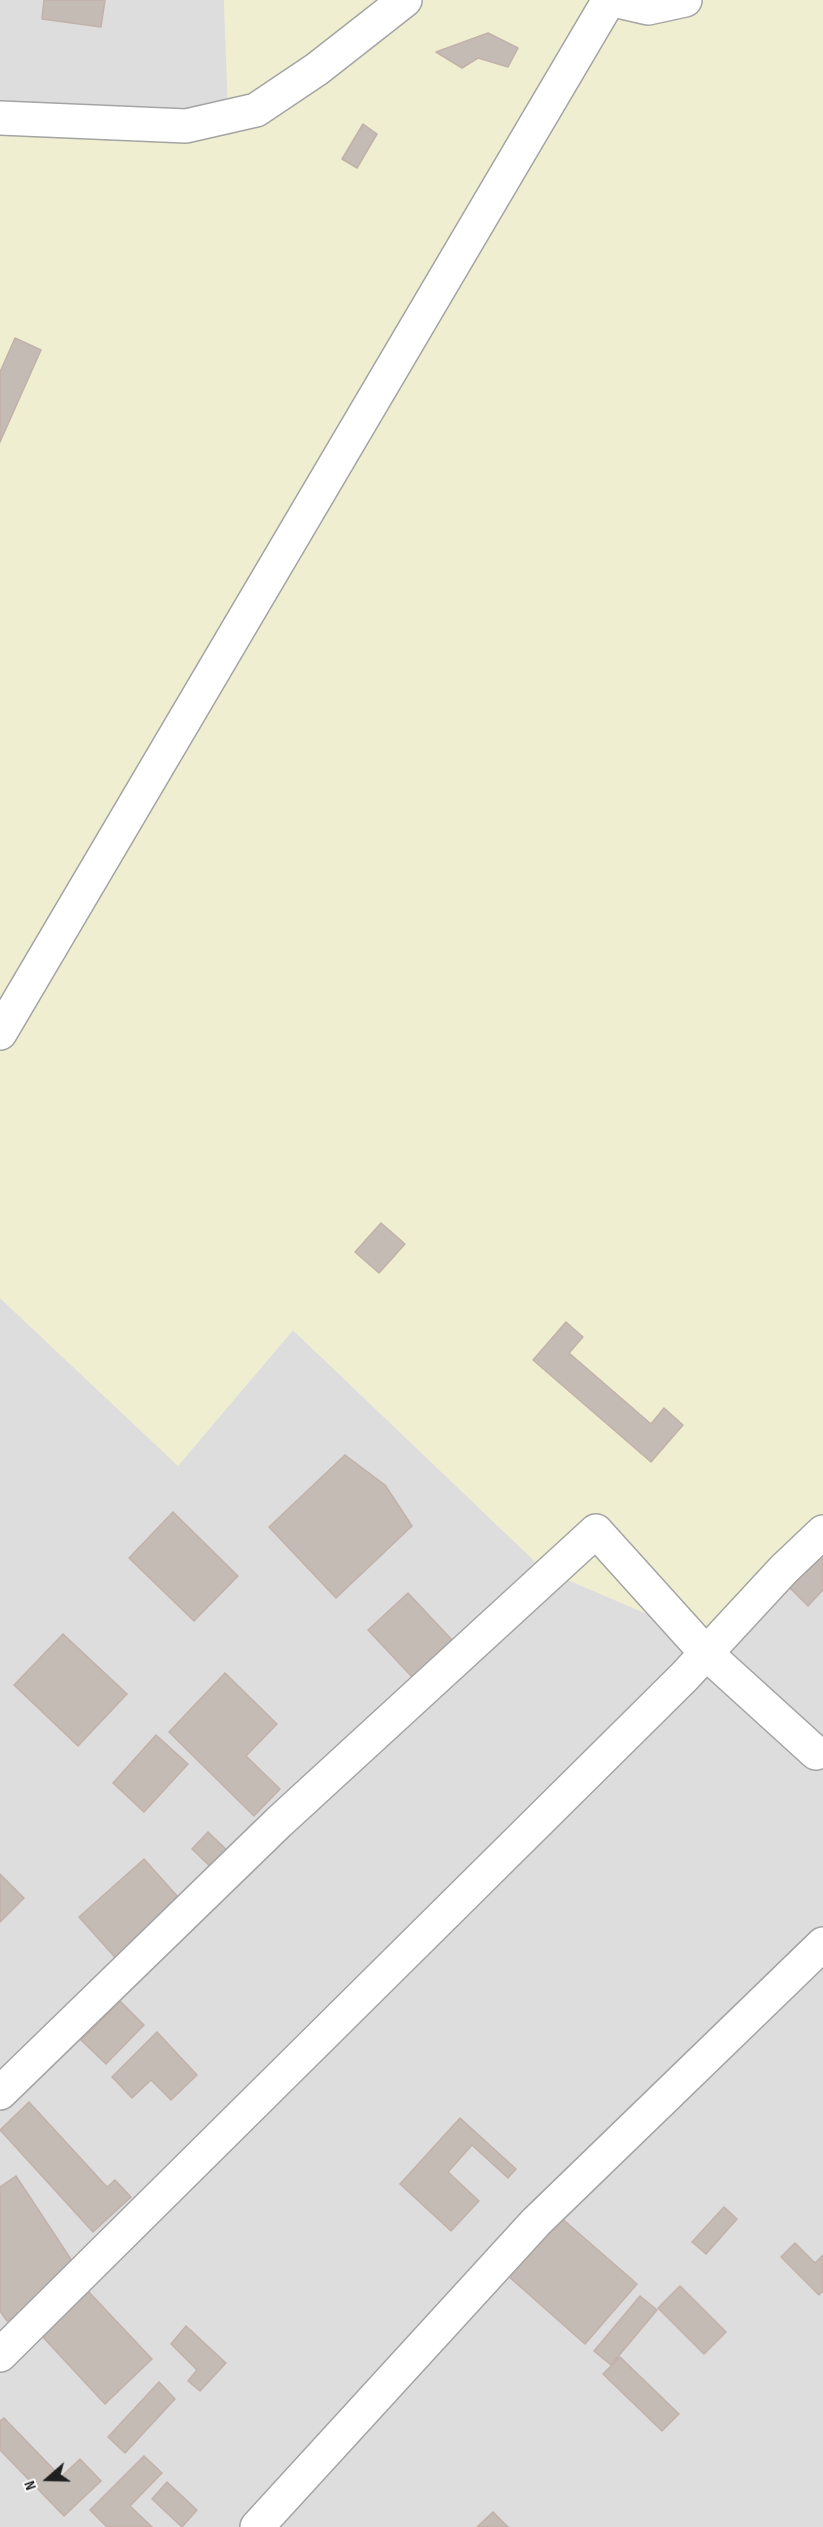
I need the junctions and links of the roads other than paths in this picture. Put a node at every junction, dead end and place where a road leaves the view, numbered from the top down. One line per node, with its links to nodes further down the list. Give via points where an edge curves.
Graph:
1 (405, 0): 5 (street, via 317,69 256,110 186,126)
2 (609, 0): 6 (street)
3 (613, 0): 4 (street, via 648,8)
4 (685, 0)
5 (0, 118)
6 (0, 1033)
7 (823, 1532): 8 (street)
8 (707, 1654): 9 (street); 11 (street, via 596,1531 279,1822); 12 (street)
9 (816, 1753)
10 (823, 1944): 13 (street, via 536,2222)
11 (0, 2093)
12 (0, 2355)
13 (257, 2527)

